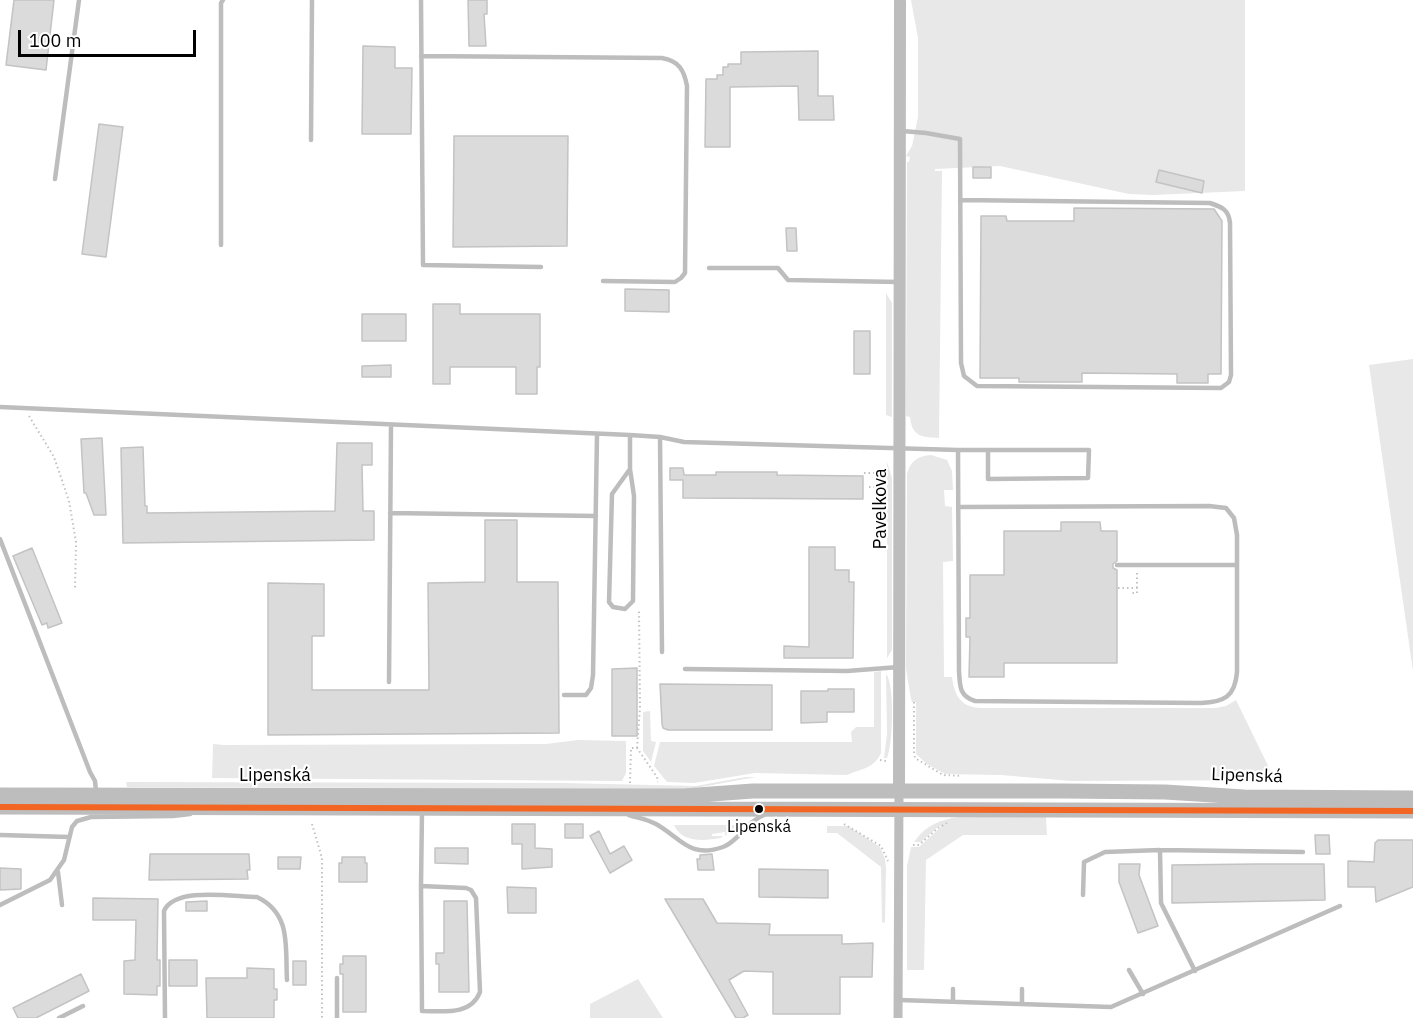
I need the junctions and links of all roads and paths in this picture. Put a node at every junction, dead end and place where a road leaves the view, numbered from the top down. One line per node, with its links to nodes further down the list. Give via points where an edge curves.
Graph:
1 (78, 0): 9 (lane)
2 (223, 0): 11 (lane)
3 (312, 0): 8 (lane)
4 (421, 0): 6 (lane)
5 (900, 0): 7 (street, Pavelkova)
6 (421, 56): 12 (lane, via 423,265); 14 (lane, via 662,58 681,68 687,86 685,273 675,282)
7 (899, 131): 10 (lane, via 960,140); 15 (street, Pavelkova)
8 (311, 140)
9 (55, 179)
10 (960, 200): 10 (lane, via 1210,203 1221,207 1229,214 1230,223 1229,382 1221,388 977,386 964,376 961,363)
11 (221, 246)
12 (541, 267)
13 (710, 268): 15 (lane, via 778,268 788,280)
14 (603, 281)
15 (899, 282): 22 (street, Pavelkova)
16 (23, 406): 17 (lane); 18 (lane); 39 (path, via 54,457 69,501 76,542)
17 (0, 407)
18 (391, 426): 19 (lane); 31 (lane)
19 (597, 435): 20 (lane); 32 (lane)
20 (630, 435): 21 (lane); 25 (lane)
21 (660, 437): 22 (lane, via 684,442); 42 (lane)
22 (899, 449): 23 (lane); 43 (street, Pavelkova)
23 (958, 450): 24 (lane); 30 (lane)
24 (988, 450): 24 (lane, via 988,478 1088,478 1089,450)
25 (630, 469): 25 (lane, via 634,496 633,601 625,609 609,602 612,494)
26 (864, 473): 27 (path)
27 (884, 473)
28 (869, 487): 29 (path)
29 (884, 487)
30 (959, 507): 35 (lane, via 1226,508 1234,518); 35 (lane, via 960,690 975,701 1220,701 1233,691 1236,683)
31 (390, 513): 32 (lane); 45 (lane)
32 (596, 516): 46 (lane, via 591,688 586,695)
33 (0, 539): 56 (lane, via 95,781)
34 (1117, 565): 35 (lane)
35 (1237, 565)
36 (1137, 571): 38 (path)
37 (1118, 588): 38 (path)
38 (1137, 588): 40 (path, via 1137,593)
39 (75, 589)
40 (1131, 593)
41 (639, 609): 48 (path)
42 (662, 652)
43 (899, 667): 44 (lane); 54 (street, Pavelkova)
44 (685, 669)
45 (390, 682)
46 (564, 695)
47 (914, 702): 51 (path, via 917,762 943,775)
48 (637, 748): 52 (path, via 631,748); 53 (path)
49 (880, 760): 50 (path)
50 (886, 761)
51 (970, 777)
52 (630, 783)
53 (658, 784)
54 (899, 791): 56 (main road, Lipenská, via 753,791 684,796); 57 (main road, Lipenská); 63 (street, Pavelkova)
55 (0, 795): 56 (main road, Lipenská)
56 (97, 795)
57 (1413, 798)
58 (0, 807): 59 (main road, Lipenská)
59 (221, 807): 60 (main road, Lipenská); 68 (lane, via 173,816 91,817 74,823)
60 (422, 808): 61 (main road, Lipenská); 73 (lane)
61 (603, 809): 62 (main road, Lipenská); 62 (lane, via 647,820 697,850 727,846 753,820)
62 (783, 809): 63 (main road, Lipenská)
63 (899, 810): 64 (main road, Lipenská); 85 (street, Pavelkova)
64 (1413, 811)
65 (312, 824): 92 (path, via 322,858)
66 (843, 824): 71 (path, via 882,845)
67 (0, 835): 68 (lane)
68 (69, 837): 72 (lane, via 67,854)
69 (1160, 850): 70 (lane); 74 (lane, via 1105,852 1084,862); 79 (lane, via 1161,903)
70 (1303, 852)
71 (889, 871)
72 (58, 872): 75 (lane, via 43,885); 76 (lane)
73 (421, 886): 89 (lane); 89 (lane, via 466,888 475,894 480,992 478,998 459,1011)
74 (1083, 896)
75 (0, 905)
76 (62, 905)
77 (1340, 906): 79 (lane)
78 (1129, 970): 84 (lane)
79 (1195, 971): 84 (lane)
80 (337, 978): 93 (lane)
81 (286, 980): 91 (lane, via 285,928 279,914 267,902 257,897 184,896 164,911)
82 (953, 989): 86 (lane)
83 (1022, 989): 87 (lane)
84 (1143, 994): 87 (lane, via 1111,1007)
85 (898, 1000): 86 (lane); 95 (street, Pavelkova)
86 (953, 1002): 87 (lane)
87 (1022, 1004)
88 (83, 1006): 90 (lane)
89 (422, 1011): 94 (lane)
90 (59, 1018)
91 (165, 1018)
92 (322, 1018)
93 (337, 1018)
94 (422, 1018)
95 (898, 1018)

